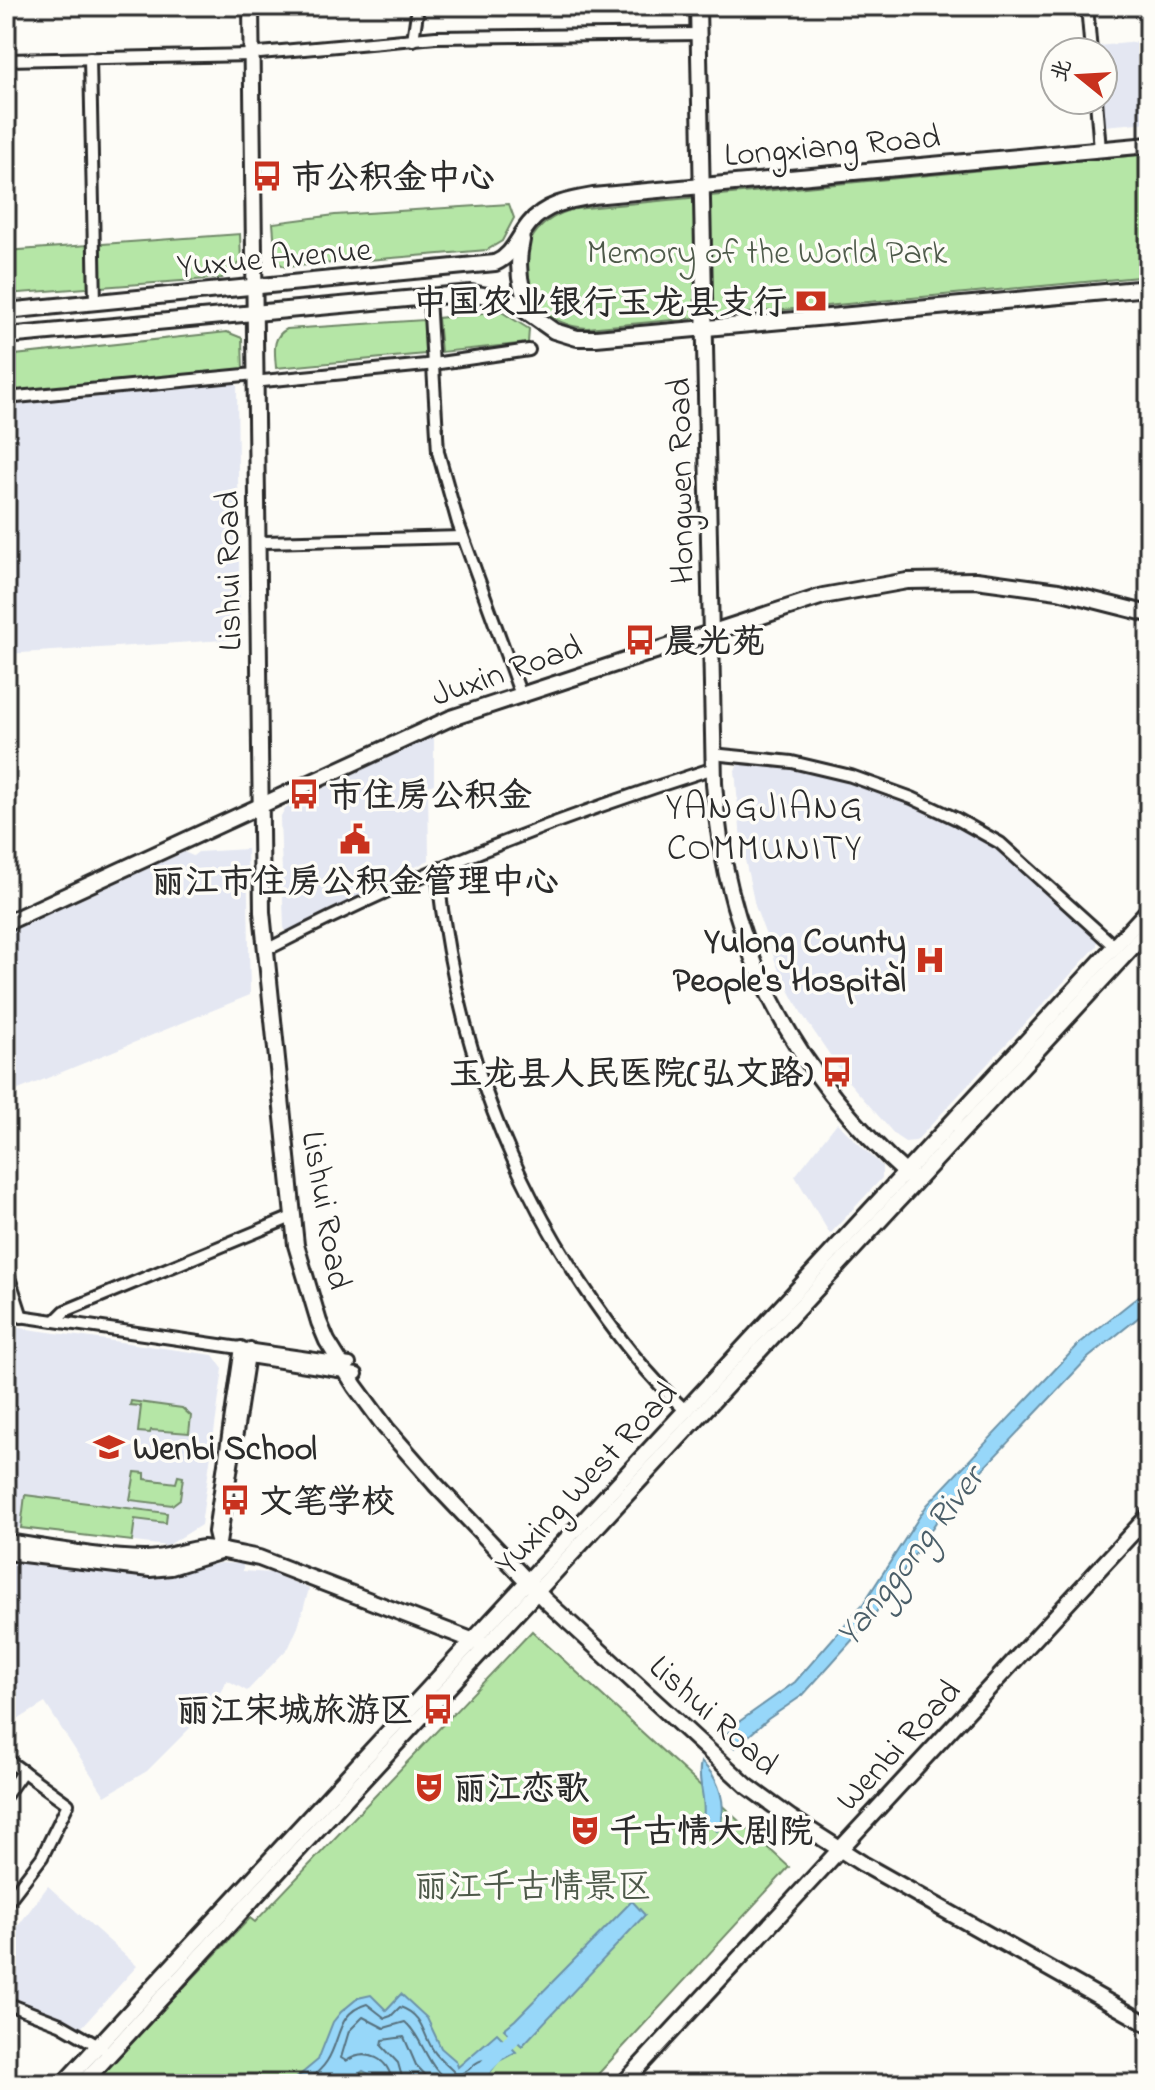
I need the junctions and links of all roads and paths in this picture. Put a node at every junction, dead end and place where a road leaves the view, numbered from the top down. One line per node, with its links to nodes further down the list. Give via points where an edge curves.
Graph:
1 (251, 6): 10 (main road, Lishui Road)
2 (259, 6): 10 (main road, Lishui Road)
3 (418, 6): 9 (street)
4 (698, 6): 7 (main road, Hongwen Road)
5 (707, 6): 16 (main road, Hongwen Road)
6 (1087, 6): 8 (street)
7 (699, 34): 9 (street); 16 (main road, Hongwen Road)
8 (1090, 36)
9 (413, 40): 10 (street)
10 (256, 54): 11 (street); 18 (main road, Lishui Road)
11 (90, 58): 12 (street); 21 (street)
12 (6, 60)
13 (1097, 116): 15 (street)
14 (1149, 145): 15 (main road, Longxiang Road)
15 (1100, 150): 16 (main road, Longxiang Road)
16 (706, 186): 17 (main road, Longxiang Road, via 566,201); 25 (main road, Hongwen Road)
17 (528, 225): 18 (main road, Yuxue Avenue, via 506,257 495,263); 24 (main road, via 519,273)
18 (258, 288): 21 (main road, Yuxue Avenue); 23 (main road, Lishui Road)
19 (1149, 288): 25 (main road)
20 (429, 297): 23 (main road, Yuxue Avenue); 24 (main road, Yuxue Avenue, via 498,296); 28 (street)
21 (95, 303): 22 (main road, Yuxue Avenue)
22 (6, 311)
23 (258, 313): 26 (main road, Yuxue Avenue); 29 (main road, Lishui Road)
24 (535, 318): 25 (main road, via 554,331 586,338)
25 (709, 328): 35 (main road, Hongwen Road)
26 (6, 336)
27 (529, 350): 28 (street)
28 (432, 364): 29 (street); 31 (street, via 438,452)
29 (259, 378): 30 (street); 32 (main road, Lishui Road); 38 (main road, Lishui Road)
30 (6, 398)
31 (463, 537): 32 (street); 36 (street)
32 (264, 542): 38 (main road, Lishui Road)
33 (1149, 606): 35 (main road, Juxin Road, via 1029,578 930,571 840,583)
34 (1149, 614): 35 (main road, Juxin Road, via 1028,586 930,579 842,591)
35 (715, 627): 36 (main road, Juxin Road); 37 (main road, Hongwen Road); 38 (main road, Juxin Road, via 451,718)
36 (518, 687): 38 (main road, Juxin Road, via 448,710)
37 (718, 761): 39 (street); 45 (street, via 782,760 841,773 957,819 1000,843); 46 (main road, Hongwen Road, via 732,864 767,976 828,1078)
38 (264, 798): 41 (main road, Juxin Road); 42 (main road, Juxin Road); 44 (main road, Lishui Road); 47 (main road, Lishui Road, via 262,912)
39 (437, 870): 44 (street); 54 (street, via 459,1005 504,1144 589,1295 651,1376)
40 (1149, 909): 45 (main road, Yuxing West Road)
41 (6, 915)
42 (6, 923)
43 (1149, 929): 46 (main road, Yuxing West Road)
44 (274, 946): 53 (main road, Lishui Road, via 304,1244 326,1319)
45 (1114, 946): 46 (main road, Yuxing West Road)
46 (913, 1174): 54 (main road, Yuxing West Road); 59 (main road, Yuxing West Road)
47 (292, 1217): 51 (street, via 65,1311); 53 (main road, Lishui Road, via 312,1303 327,1341)
48 (6, 1268): 50 (street)
49 (6, 1314): 50 (street)
50 (22, 1317): 51 (street)
51 (55, 1321): 52 (street)
52 (245, 1352): 53 (street); 58 (street)
53 (348, 1368): 59 (main road, Lishui Road)
54 (686, 1411): 59 (main road, Yuxing West Road)
55 (1149, 1515): 64 (main road, Wenbi Road)
56 (6, 1542): 58 (main road, via 141,1559 207,1548)
57 (6, 1552): 58 (main road, via 140,1569 171,1567)
58 (219, 1552): 60 (main road, via 259,1558)
59 (535, 1585): 60 (main road, Yuxing West Road); 64 (main road, Lishui Road, via 747,1786)
60 (481, 1644): 69 (main road, Yuxing West Road)
61 (6, 1759): 62 (street)
62 (23, 1771): 63 (street); 65 (street, via 68,1804 42,1857)
63 (6, 1795)
64 (842, 1847): 67 (main road, Lishui Road); 68 (main road, Lishui Road); 72 (main road, Wenbi Road)
65 (6, 1904)
66 (6, 2003): 69 (street, via 60,2024)
67 (1149, 2016)
68 (1149, 2025)
69 (104, 2050): 70 (main road, Yuxing West Road); 71 (main road, Yuxing West Road)
70 (63, 2084)
71 (82, 2084)
72 (623, 2084)

